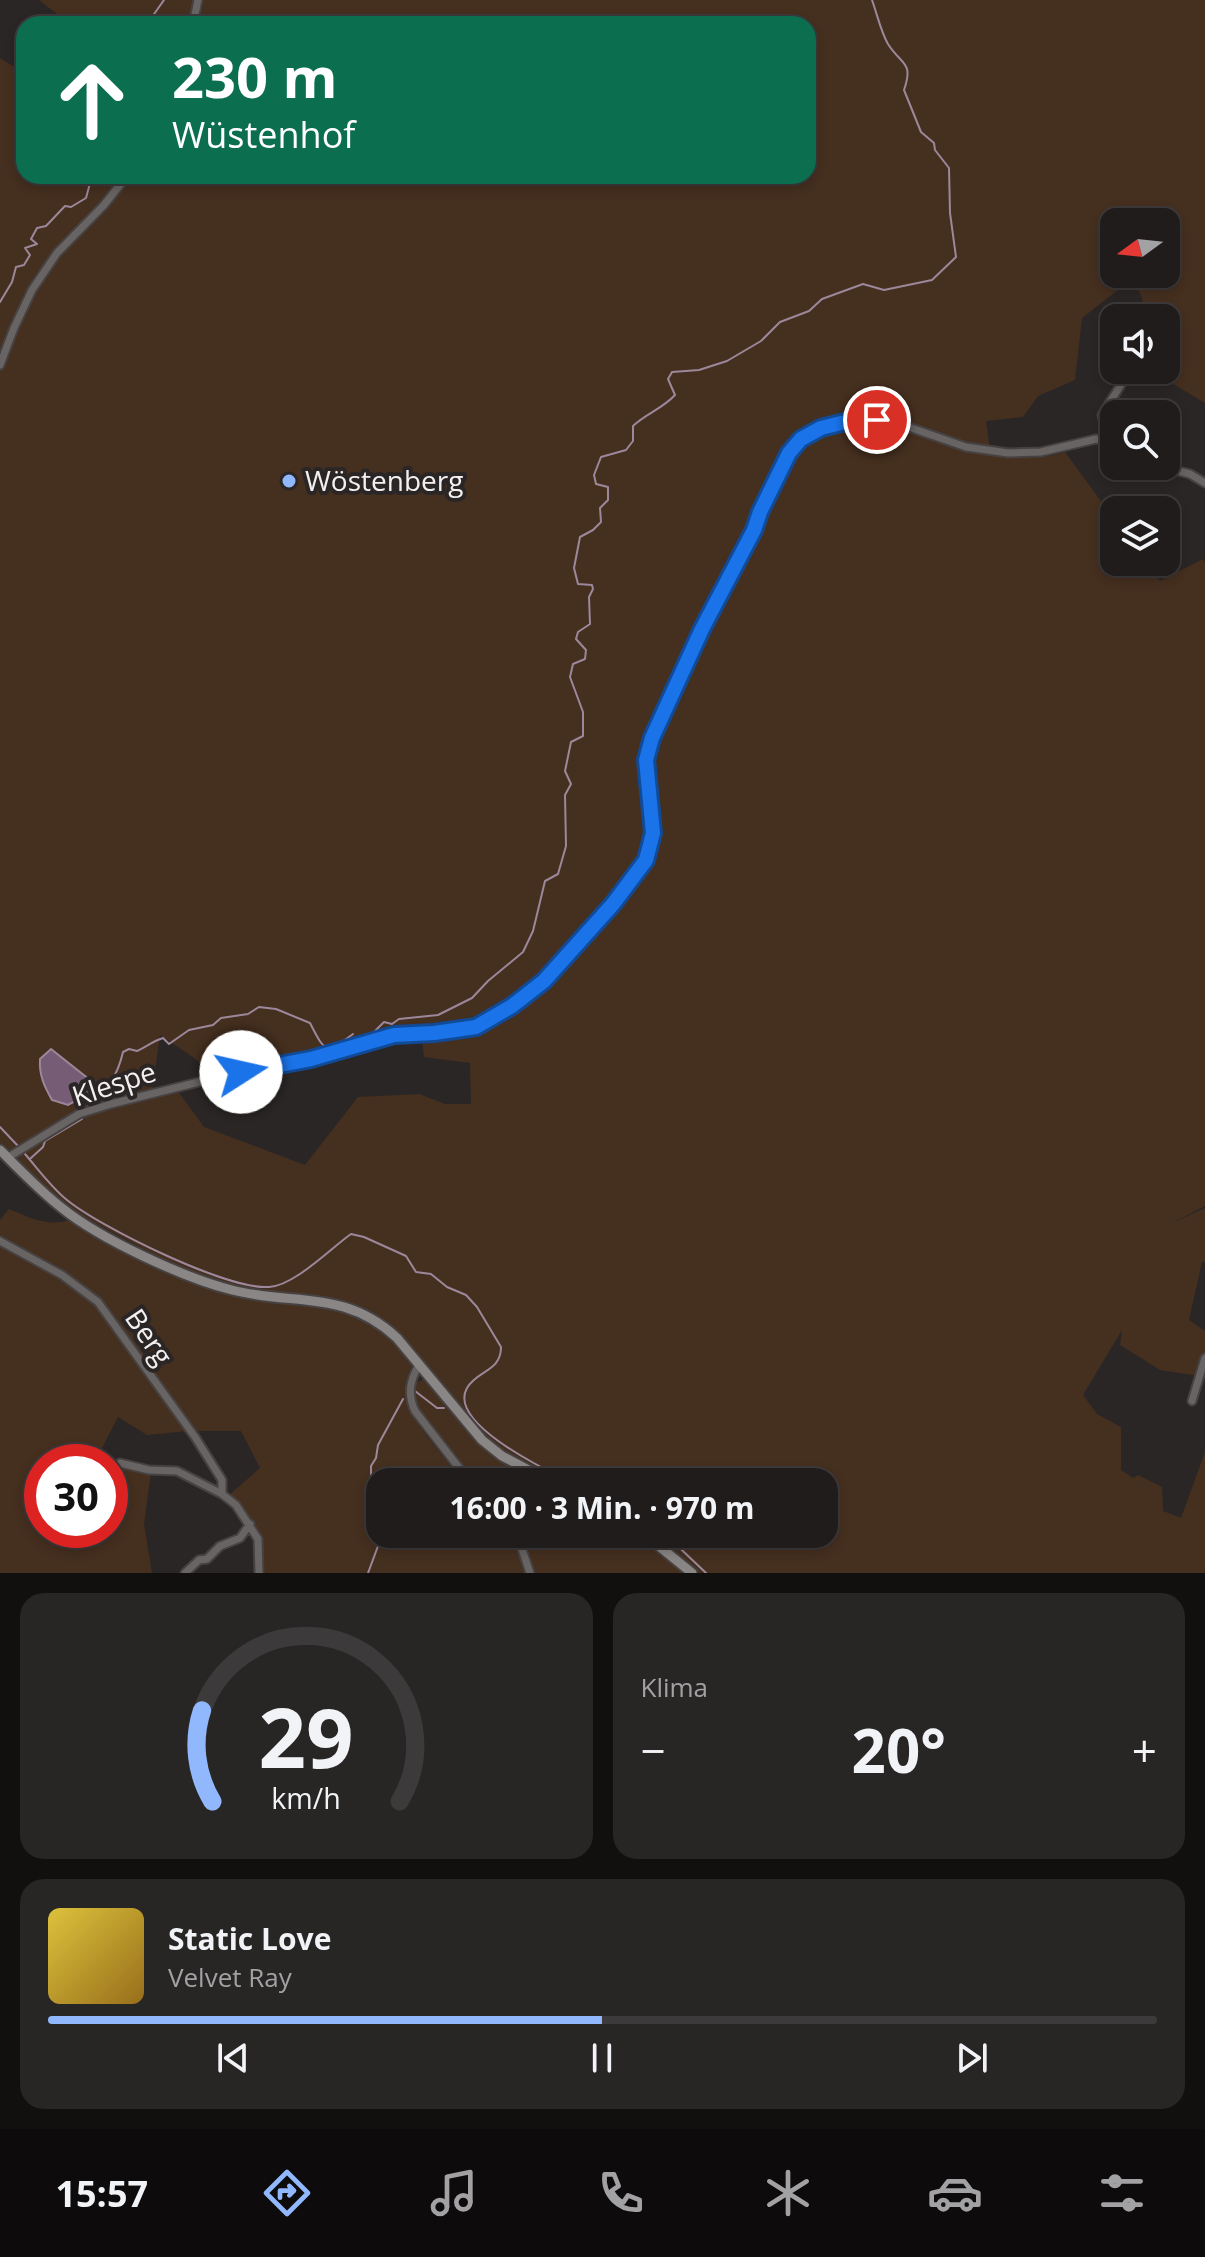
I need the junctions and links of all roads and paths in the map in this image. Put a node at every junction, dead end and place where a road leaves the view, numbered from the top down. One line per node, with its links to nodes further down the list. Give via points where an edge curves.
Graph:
1 (121, 184): 2 (street, via 57,253 32,290)
2 (0, 365)
3 (1100, 440): 6 (street, Klespe, via 1008,453 966,447 877,420 849,421 801,439 782,464 652,738 646,760 653,833 646,860 544,981 476,1027 394,1035 111,1104 79,1114)
4 (1180, 471): 5 (street)
5 (1205, 483)
6 (4, 1154): 9 (main road, via 64,1210 118,1242 178,1272 234,1291 351,1308 382,1324)
7 (0, 1241): 14 (street, Berg, via 98,1302 195,1437 222,1480)
8 (1205, 1358): 10 (street)
9 (419, 1365): 12 (street, via 410,1380 411,1403); 13 (main road, via 482,1440)
10 (1192, 1401)
11 (128, 1465): 14 (street, Berg, via 177,1471)
12 (459, 1468)
13 (525, 1468)
14 (222, 1494): 15 (street, Berg)
15 (250, 1524): 18 (street, via 240,1538); 19 (street, Berg, via 258,1539)
16 (522, 1548): 20 (street)
17 (661, 1548): 21 (main road)
18 (185, 1573)
19 (259, 1573)
20 (530, 1573)
21 (692, 1573)

